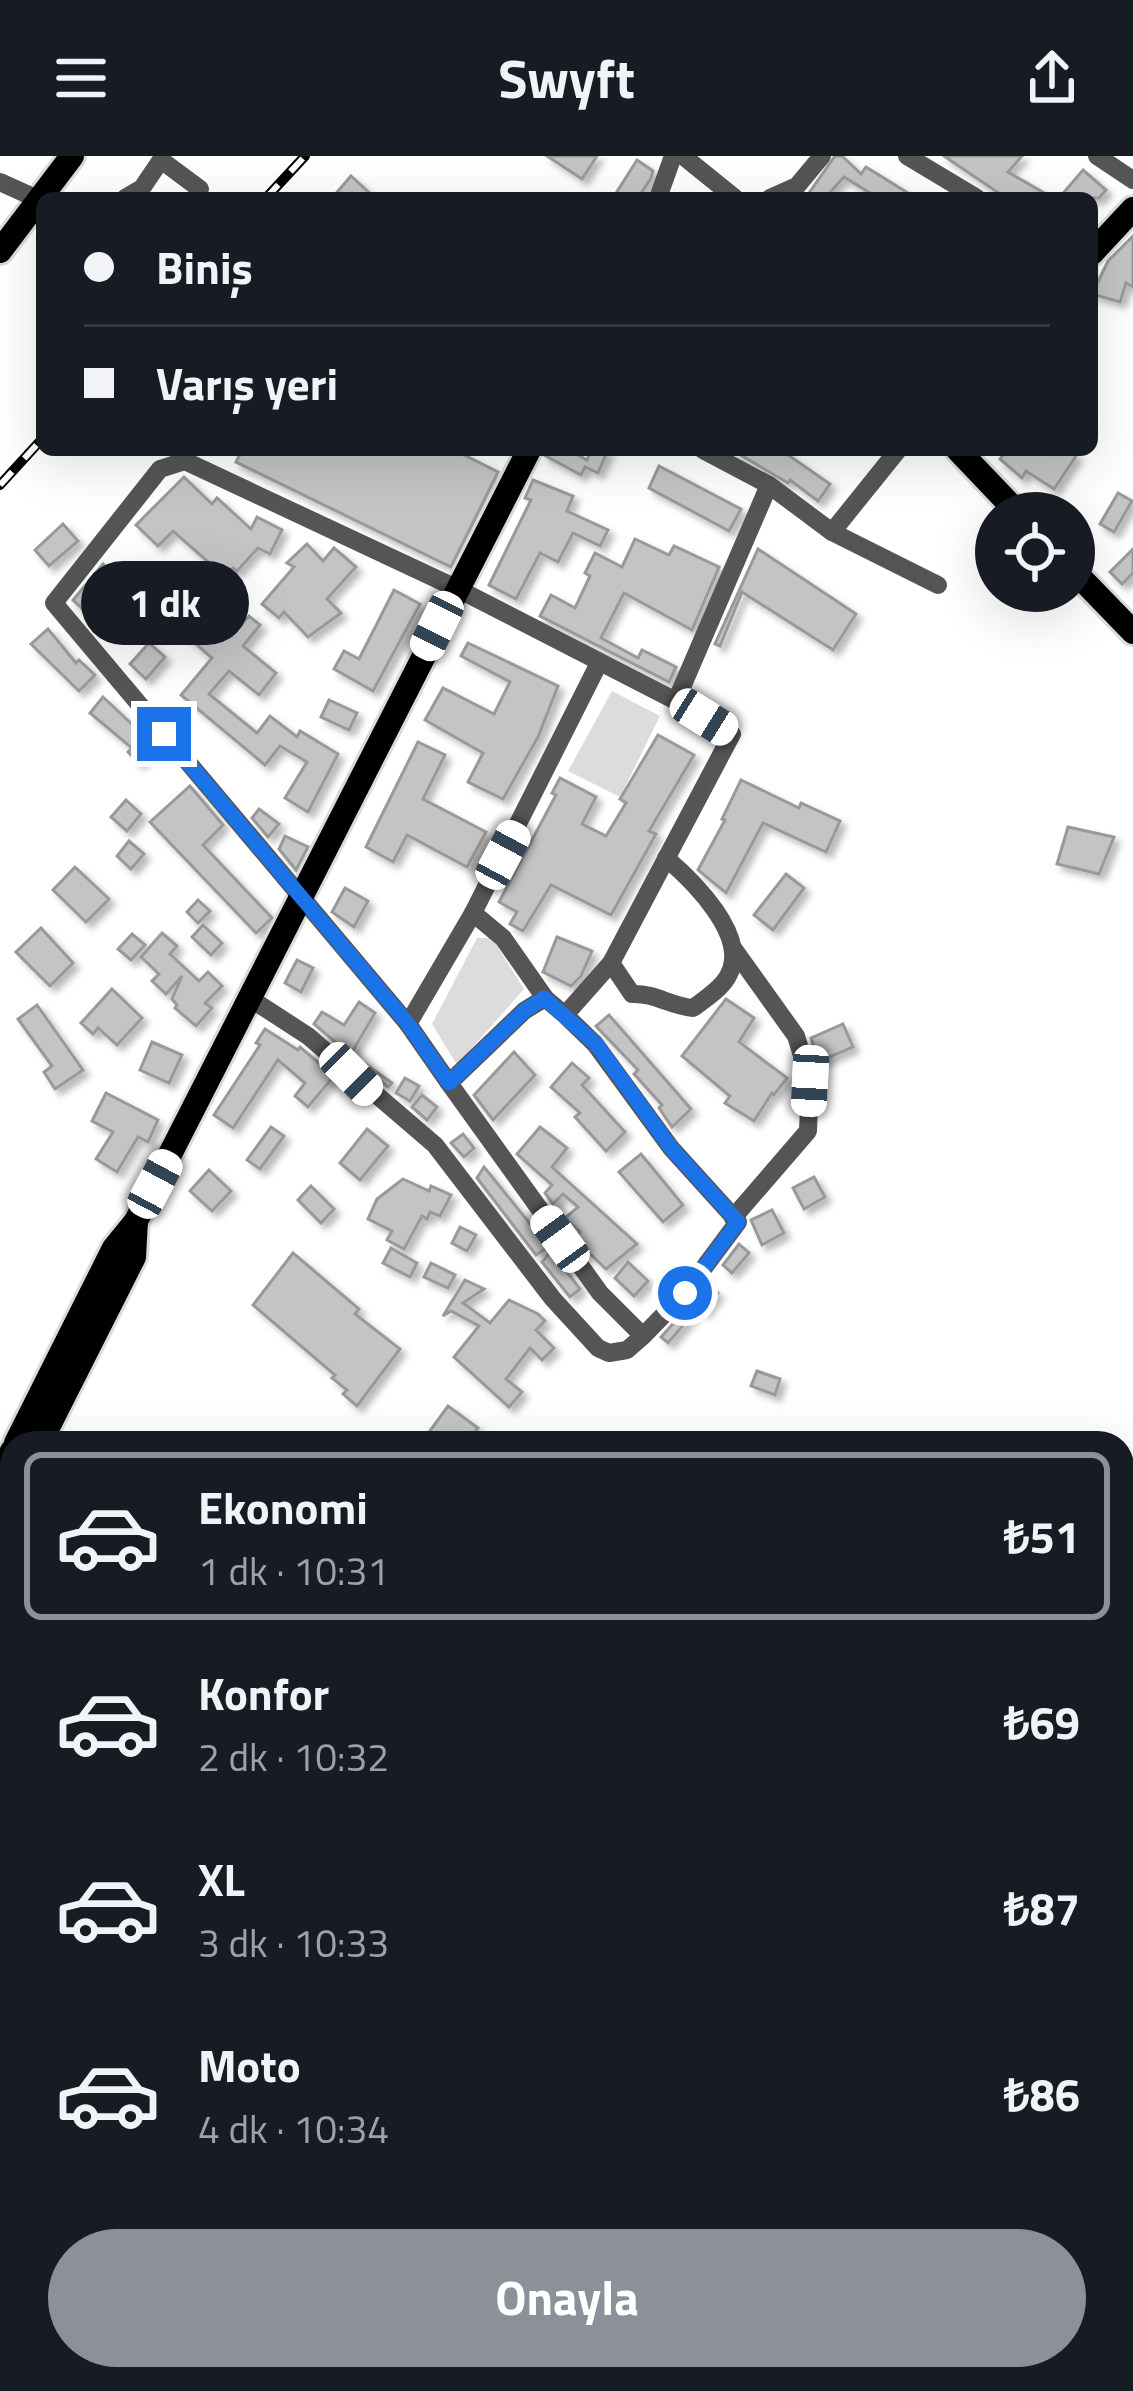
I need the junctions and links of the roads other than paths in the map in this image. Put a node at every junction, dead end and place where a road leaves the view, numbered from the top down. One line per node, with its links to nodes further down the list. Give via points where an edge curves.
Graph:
1 (72, 156): 10 (main road)
2 (673, 156): 12 (street)
3 (683, 156): 13 (street)
4 (822, 156): 14 (street)
5 (908, 156): 15 (street)
6 (1097, 156): 7 (street)
7 (1133, 179)
8 (0, 182): 16 (street)
9 (200, 189): 11 (street, via 161,160)
10 (46, 192)
11 (135, 192)
12 (660, 192)
13 (728, 192)
14 (784, 192)
15 (967, 192)
16 (36, 199)
17 (36, 206): 20 (main road)
18 (1133, 209): 19 (main road)
19 (1098, 247)
20 (0, 251)
21 (527, 456): 29 (main road)
22 (714, 456): 25 (street)
23 (893, 456): 27 (street)
24 (964, 456): 26 (main road)
25 (769, 485): 27 (street); 33 (street)
26 (998, 492)
27 (832, 532): 28 (street)
28 (938, 585)
29 (456, 587): 32 (street); 35 (main road); 35 (street, via 185,461 160,469 54,603)
30 (1095, 593): 31 (main road)
31 (1133, 632)
32 (599, 664): 33 (street); 36 (street)
33 (676, 700): 34 (street, via 732,734)
34 (666, 858): 37 (street, via 695,883); 38 (street)
35 (302, 898): 40 (main road); 42 (street)
36 (473, 913): 39 (street, via 503,938); 42 (street)
37 (733, 948): 38 (street, via 728,976 693,1008 632,994); 44 (street, via 796,1036 810,1081 808,1131)
38 (611, 963): 41 (street)
39 (544, 998): 41 (street); 43 (street)
40 (251, 999): 45 (main road); 46 (street, via 308,1036 435,1145 598,1348 627,1350)
41 (566, 1015): 44 (street)
42 (408, 1024): 43 (street)
43 (449, 1083): 46 (street, via 600,1293)
44 (734, 1218): 46 (street, via 729,1238)
45 (136, 1221): 47 (main road, via 114,1248); 48 (main road, via 134,1257)
46 (643, 1336)
47 (22, 1431)
48 (46, 1431)

